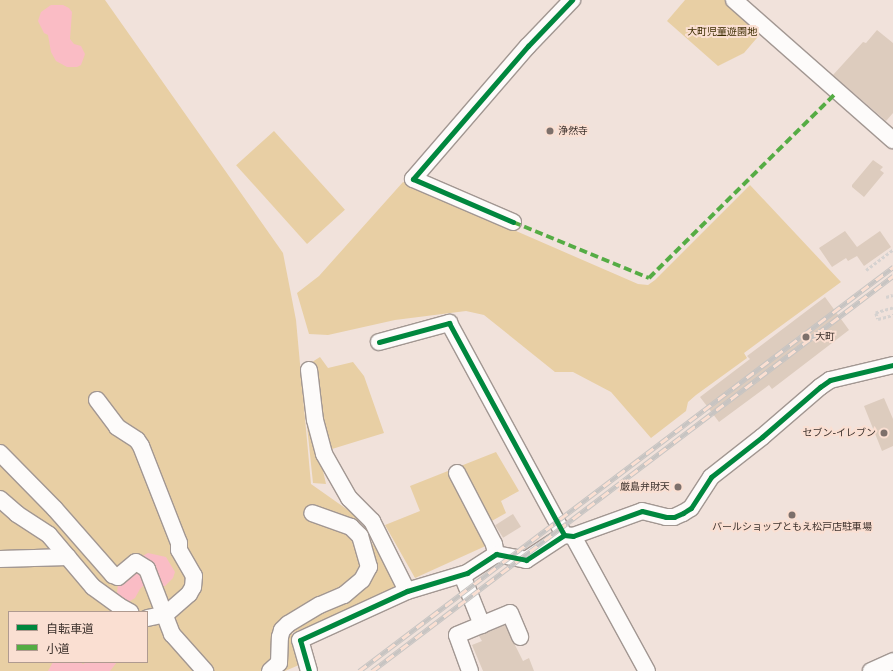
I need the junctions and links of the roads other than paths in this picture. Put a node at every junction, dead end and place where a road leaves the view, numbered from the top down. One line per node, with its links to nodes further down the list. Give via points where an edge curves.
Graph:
1 (572, 0): 4 (street, via 528,46 412,179)
2 (734, 0): 3 (street)
3 (893, 140)
4 (513, 222)
5 (379, 342): 13 (street, via 449,323)
6 (893, 365): 13 (street, via 830,380 820,387 711,477 691,508 682,514 666,517 642,511)
7 (309, 370): 18 (street, via 315,420 324,454 349,498 372,521)
8 (97, 400): 19 (street, via 117,427 137,440 146,455 179,543 179,550 194,576 194,587)
9 (0, 453): 21 (street, via 55,509 113,575 118,577 147,574)
10 (457, 473): 14 (street, via 494,544)
11 (0, 499): 15 (street, via 17,514 49,535)
12 (312, 513): 28 (street, via 351,527 360,536 369,567 362,580 344,595 320,605 282,630 279,663)
13 (568, 536): 14 (street, via 526,560); 31 (street)
14 (496, 554): 17 (street)
15 (68, 557): 16 (street); 20 (street, via 93,587)
16 (0, 559)
17 (462, 575): 18 (street); 23 (street)
18 (407, 592): 29 (street, via 300,640)
19 (189, 594): 21 (street); 24 (street, via 187,605)
20 (125, 609)
21 (166, 614): 22 (street); 24 (street)
22 (148, 618)
23 (482, 625): 25 (street, via 510,613); 30 (street, via 457,636)
24 (172, 634): 27 (street)
25 (520, 637)
26 (893, 661): 32 (street)
27 (206, 671)
28 (270, 671)
29 (309, 671)
30 (470, 671)
31 (647, 671)
32 (871, 671)

